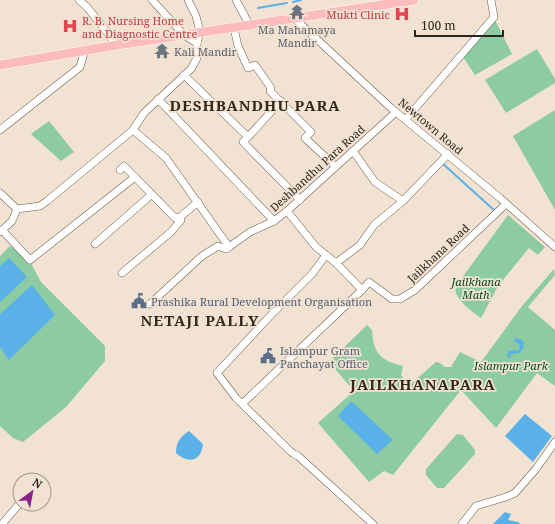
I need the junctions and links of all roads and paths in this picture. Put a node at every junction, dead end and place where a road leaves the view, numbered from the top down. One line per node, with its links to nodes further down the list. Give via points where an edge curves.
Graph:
1 (78, 0): 14 (street, via 87,7)
2 (152, 0): 12 (street)
3 (188, 0): 11 (street)
4 (236, 0): 9 (street)
5 (414, 0): 7 (main road)
6 (491, 0): 21 (street, via 494,17)
7 (366, 4): 8 (main road)
8 (294, 18): 9 (main road); 20 (street, Newtown Road)
9 (250, 26): 10 (main road)
10 (234, 28): 11 (main road); 19 (street, via 238,46 248,68 255,65 270,91)
11 (200, 32): 12 (main road); 13 (street)
12 (184, 35): 13 (street); 14 (main road)
13 (197, 43): 17 (street, via 197,58)
14 (117, 45): 15 (main road)
15 (85, 50): 16 (main road); 22 (street, via 80,66)
16 (0, 65)
17 (184, 75): 18 (street); 24 (street)
18 (158, 99): 23 (street, via 144,112); 39 (street)
19 (280, 101): 24 (street); 27 (street, via 311,132 305,138)
20 (396, 112): 21 (street, Newtown Road); 25 (street, Deshbandhu Para Road)
21 (406, 119): 26 (street, Newtown Road)
22 (0, 130)
23 (133, 130): 34 (street, via 166,158); 36 (street, via 40,206)
24 (248, 137): 32 (street, via 243,142)
25 (353, 151): 27 (street, Deshbandhu Para Road); 33 (street, via 375,182)
26 (448, 154): 33 (street); 35 (street, Newtown Road)
27 (335, 166): 32 (street, Deshbandhu Para Road)
28 (120, 170): 29 (street, via 124,166)
29 (135, 177): 31 (street); 40 (street, via 30,260)
30 (0, 192): 36 (street)
31 (151, 195): 38 (street, via 175,218); 41 (street)
32 (300, 200): 37 (street, Deshbandhu Para Road)
33 (403, 201): 45 (street, via 374,224 360,245)
34 (198, 202): 38 (street); 43 (street)
35 (506, 204): 42 (street, Newtown Road); 47 (street, Jailkhana Road, via 415,290 400,299 392,299 369,282)
36 (17, 209): 40 (street, via 12,221)
37 (287, 211): 39 (street, Deshbandhu Para Road); 44 (street, via 316,247)
38 (180, 216): 46 (street, via 182,220 171,232)
39 (274, 221): 43 (street, Deshbandhu Para Road, via 250,232)
40 (1, 231)
41 (95, 244)
42 (554, 245)
43 (229, 248): 48 (street, via 218,246 202,256)
44 (326, 255): 45 (street); 53 (street, via 312,274 217,373 236,398 290,451)
45 (336, 263): 47 (street)
46 (122, 273)
47 (362, 290): 49 (street)
48 (150, 304)
49 (244, 403)
50 (554, 447): 54 (street, via 516,493 476,506)
51 (12, 512): 52 (street)
52 (2, 524)
53 (373, 524)
54 (462, 524)

